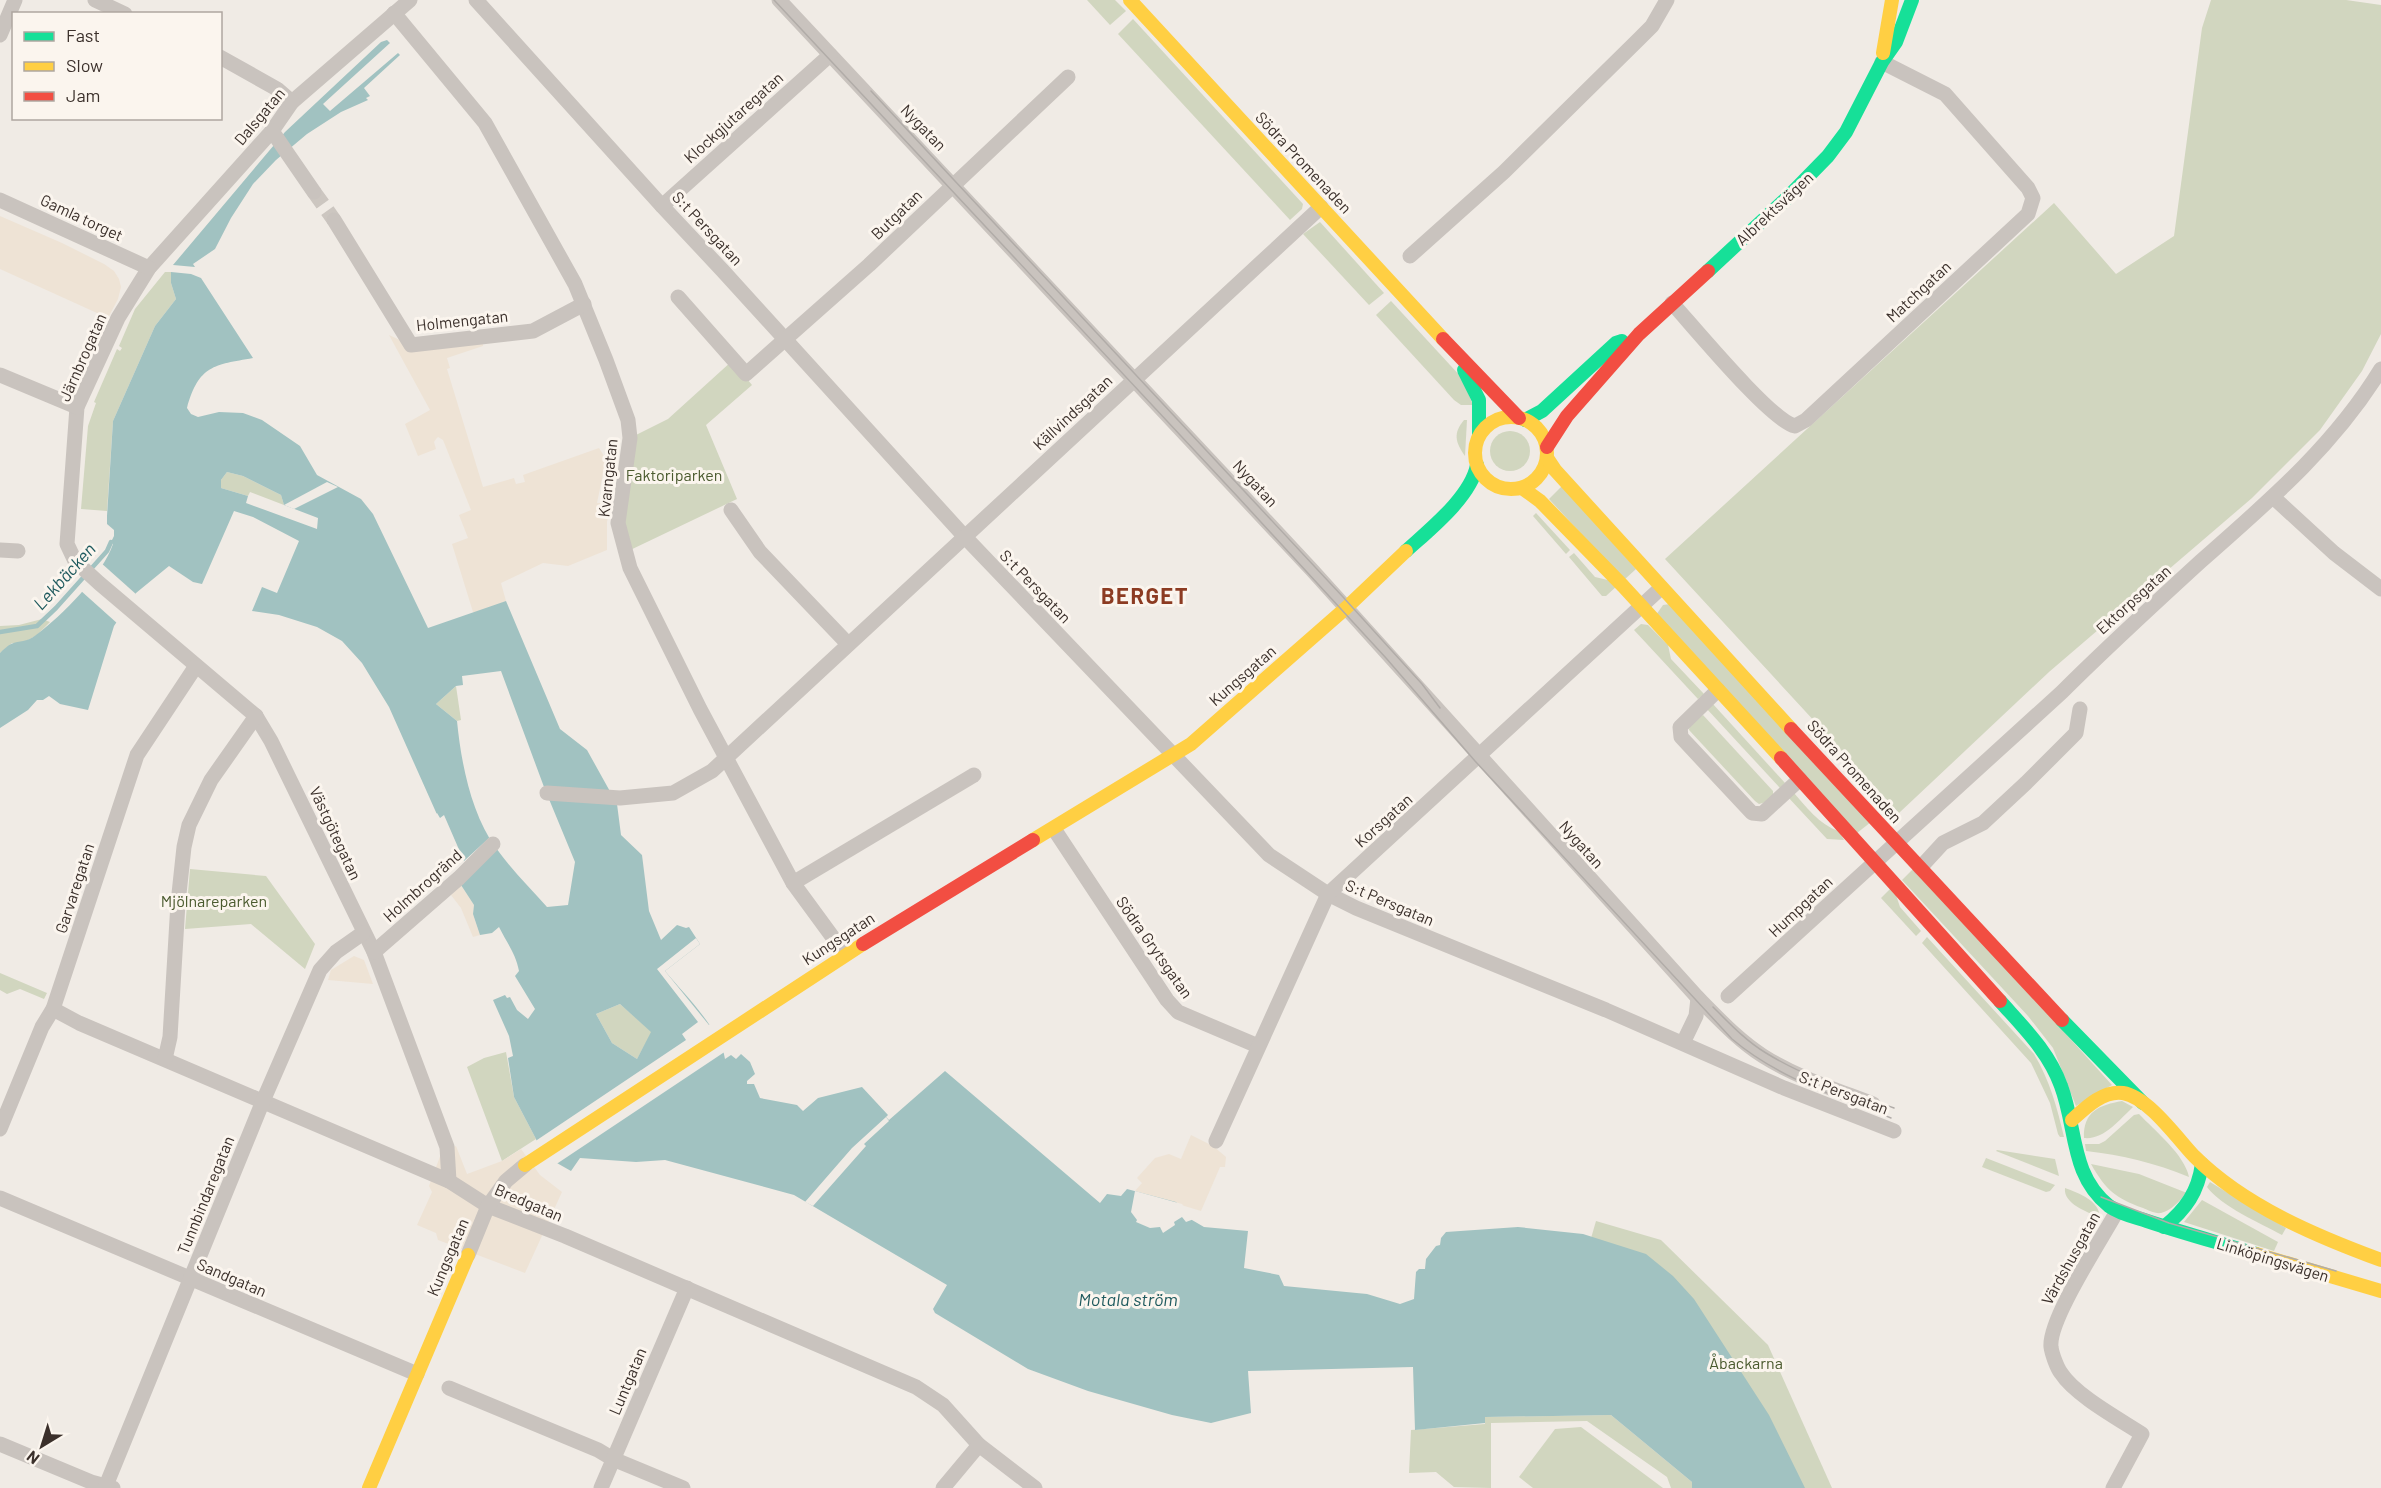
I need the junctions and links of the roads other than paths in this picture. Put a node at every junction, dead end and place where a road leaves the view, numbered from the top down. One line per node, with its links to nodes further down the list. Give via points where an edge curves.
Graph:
1 (15, 0): 11 (street)
2 (95, 0): 10 (street)
3 (476, 0): 21 (street, S:t Persgatan)
4 (779, 0): 12 (street, Nygatan)
5 (1130, 0): 22 (main road, Södra Promenaden)
6 (1667, 0): 24 (street, via 1639,39 1504,172)
7 (1892, 0): 14 (main road, Albrektsvägen)
8 (1912, 0): 14 (main road, Albrektsvägen, via 1896,42)
9 (402, 4): 16 (street, Dalsgatan); 28 (street, Kvarngatan, via 485,123)
10 (121, 12)
11 (0, 35)
12 (830, 55): 18 (street, Nygatan); 21 (street, Klockgjutaregatan)
13 (222, 58): 16 (street, via 277,89)
14 (1882, 62): 27 (main road, Albrektsvägen, via 1846,132 1828,156); 27 (street, Matchgatan, via 1945,94 2028,188 2033,198 2028,214 1795,426 1785,423 1766,406)
15 (1068, 77): 18 (street, Butgatan)
16 (292, 102): 17 (street, Dalsgatan)
17 (279, 141): 19 (street); 25 (street, Dalsgatan)
18 (954, 184): 30 (street, Butgatan); 34 (street, Nygatan)
19 (314, 192)
20 (0, 200): 25 (street, Gamla torget)
21 (662, 206): 30 (street, S:t Persgatan)
22 (1321, 207): 31 (main road, Södra Promenaden); 34 (street, Källvindsgatan)
23 (334, 220): 28 (street, Holmengatan, via 411,345 532,331)
24 (1410, 256)
25 (149, 268): 35 (street, Järnbrogatan, via 118,318)
26 (678, 297): 30 (street, Butgatan, via 746,374)
27 (1672, 303): 29 (main road, Albrektsvägen)
28 (584, 304): 60 (street, Kvarngatan, via 628,420 630,438 618,523 624,552 654,620)
29 (1639, 334): 36 (main road, Albrektsvägen, via 1616,343 1542,411); 38 (main road, Albrektsvägen, via 1627,352 1575,404 1555,431)
30 (785, 339): 45 (street, S:t Persgatan)
31 (1452, 349): 36 (main road, Södra Promenaden); 37 (main road, Södra Promenaden, via 1479,396)
32 (2381, 369): 42 (street, Ektorpsgatan, via 2332,438)
33 (0, 375): 35 (street)
34 (1134, 379): 45 (street, Källvindsgatan); 52 (street, Nygatan)
35 (77, 407): 48 (street, Järnbrogatan, via 67,544 75,561)
36 (1522, 419): 37 (main road, via 1496,420); 38 (main road, via 1536,427)
37 (1479, 434): 39 (main road, via 1475,447)
38 (1547, 453): 41 (main road, via 1537,478); 49 (main road, Södra Promenaden, via 1555,470)
39 (1477, 465): 40 (main road); 44 (main road, Kungsgatan, via 1475,476)
40 (1494, 486): 41 (main road); 44 (main road, Kungsgatan)
41 (1521, 488): 51 (main road, via 1540,501)
42 (2273, 497): 50 (street, via 2334,554); 65 (street, Ektorpsgatan)
43 (731, 510): 53 (street, via 760,552)
44 (1447, 513): 52 (main road, Kungsgatan)
45 (964, 536): 53 (street, Källvindsgatan); 58 (street, S:t Persgatan)
46 (0, 550): 47 (street)
47 (18, 551)
48 (85, 570): 54 (street, Västgötegatan)
49 (1661, 588): 51 (street, Korsgatan); 65 (main road, Södra Promenaden)
50 (2381, 589)
51 (1642, 606): 55 (main road); 59 (street, Korsgatan)
52 (1346, 608): 58 (main road, Kungsgatan); 59 (street, Nygatan)
53 (848, 644): 60 (street, Källvindsgatan)
54 (196, 666): 57 (street, Västgötegatan); 76 (street, Garvaregatan, via 137,755)
55 (1718, 690): 62 (main road); 62 (street, via 1680,727 1682,737 1719,778 1752,813 1762,814)
56 (2080, 709): 68 (street, via 2076,733 2026,783 1983,823 1943,843)
57 (256, 716): 71 (street, Västgötegatan, via 272,741); 79 (street, via 211,780 189,825)
58 (1173, 756): 64 (main road, Kungsgatan); 70 (street, S:t Persgatan, via 1269,855)
59 (1479, 757): 70 (street, Korsgatan); 75 (street, Nygatan)
60 (727, 759): 63 (street, Källvindsgatan, via 673,793 620,798); 69 (street, Kvarngatan)
61 (974, 776): 69 (street)
62 (1800, 779): 67 (main road)
63 (547, 793)
64 (1054, 829): 73 (main road, Kungsgatan); 78 (street, Södra Grytsgatan, via 1178,1012)
65 (1896, 843): 67 (street, Humpgatan); 68 (main road, Södra Promenaden)
66 (493, 844): 72 (street, Holmbrogränd)
67 (1876, 861): 74 (street, Humpgatan); 83 (main road, via 2038,1044 2052,1063)
68 (1920, 868): 81 (main road, Södra Promenaden)
69 (794, 883): 73 (street, Kvarngatan)
70 (1328, 894): 77 (street, S:t Persgatan); 78 (street, Korsgatan)
71 (363, 933): 72 (street, Västgötegatan); 80 (street, Tunnbindaregatan, via 336,952 320,970)
72 (374, 952): 89 (street, Västgötegatan, via 447,1147)
73 (845, 954): 88 (main road, Kungsgatan)
74 (1728, 996)
75 (1698, 998): 77 (street, via 1696,1016); 82 (street, S:t Persgatan, via 1741,1041 1765,1057)
76 (53, 1009): 79 (street, Bredgatan); 84 (street, Garvaregatan)
77 (1683, 1043): 85 (street, S:t Persgatan)
78 (1258, 1046): 86 (street, Korsgatan)
79 (165, 1059): 80 (street, Bredgatan)
80 (262, 1101): 89 (street, Bredgatan); 96 (street, Tunnbindaregatan)
81 (2142, 1103): 83 (main road, via 2122,1093 2103,1096); 87 (main road)
82 (1873, 1104)
83 (2072, 1120): 92 (main road, via 2080,1167 2090,1185)
84 (0, 1129)
85 (1894, 1131)
86 (1216, 1141)
87 (2202, 1164): 93 (main road, via 2193,1199); 95 (main road, Linköpingsvägen, via 2267,1208)
88 (525, 1166): 91 (street, Kungsgatan, via 506,1181)
89 (450, 1181): 91 (street, Bredgatan)
90 (0, 1198): 96 (street, Sandgatan)
91 (488, 1206): 94 (street, Kungsgatan); 97 (street, Bredgatan)
92 (2117, 1211): 93 (main road); 110 (street, Värdshusgatan, via 2066,1301 2051,1347 2060,1372 2074,1387 2142,1434)
93 (2164, 1227): 98 (main road, Linköpingsvägen)
94 (468, 1255): 99 (main road, Kungsgatan)
95 (2381, 1260)
96 (190, 1279): 99 (street, Sandgatan); 104 (street, Tunnbindaregatan)
97 (687, 1288): 102 (street, Bredgatan, via 924,1391 957,1419); 103 (street, Luntgatan)
98 (2381, 1291)
99 (417, 1374): 105 (main road, Kungsgatan)
100 (449, 1388): 103 (street)
101 (0, 1444): 104 (street)
102 (979, 1445): 108 (street); 109 (street, Bredgatan)
103 (614, 1460): 106 (street, Luntgatan); 107 (street)
104 (108, 1487)
105 (369, 1488)
106 (601, 1488)
107 (683, 1488)
108 (943, 1488)
109 (1035, 1488)
110 (2113, 1488)

